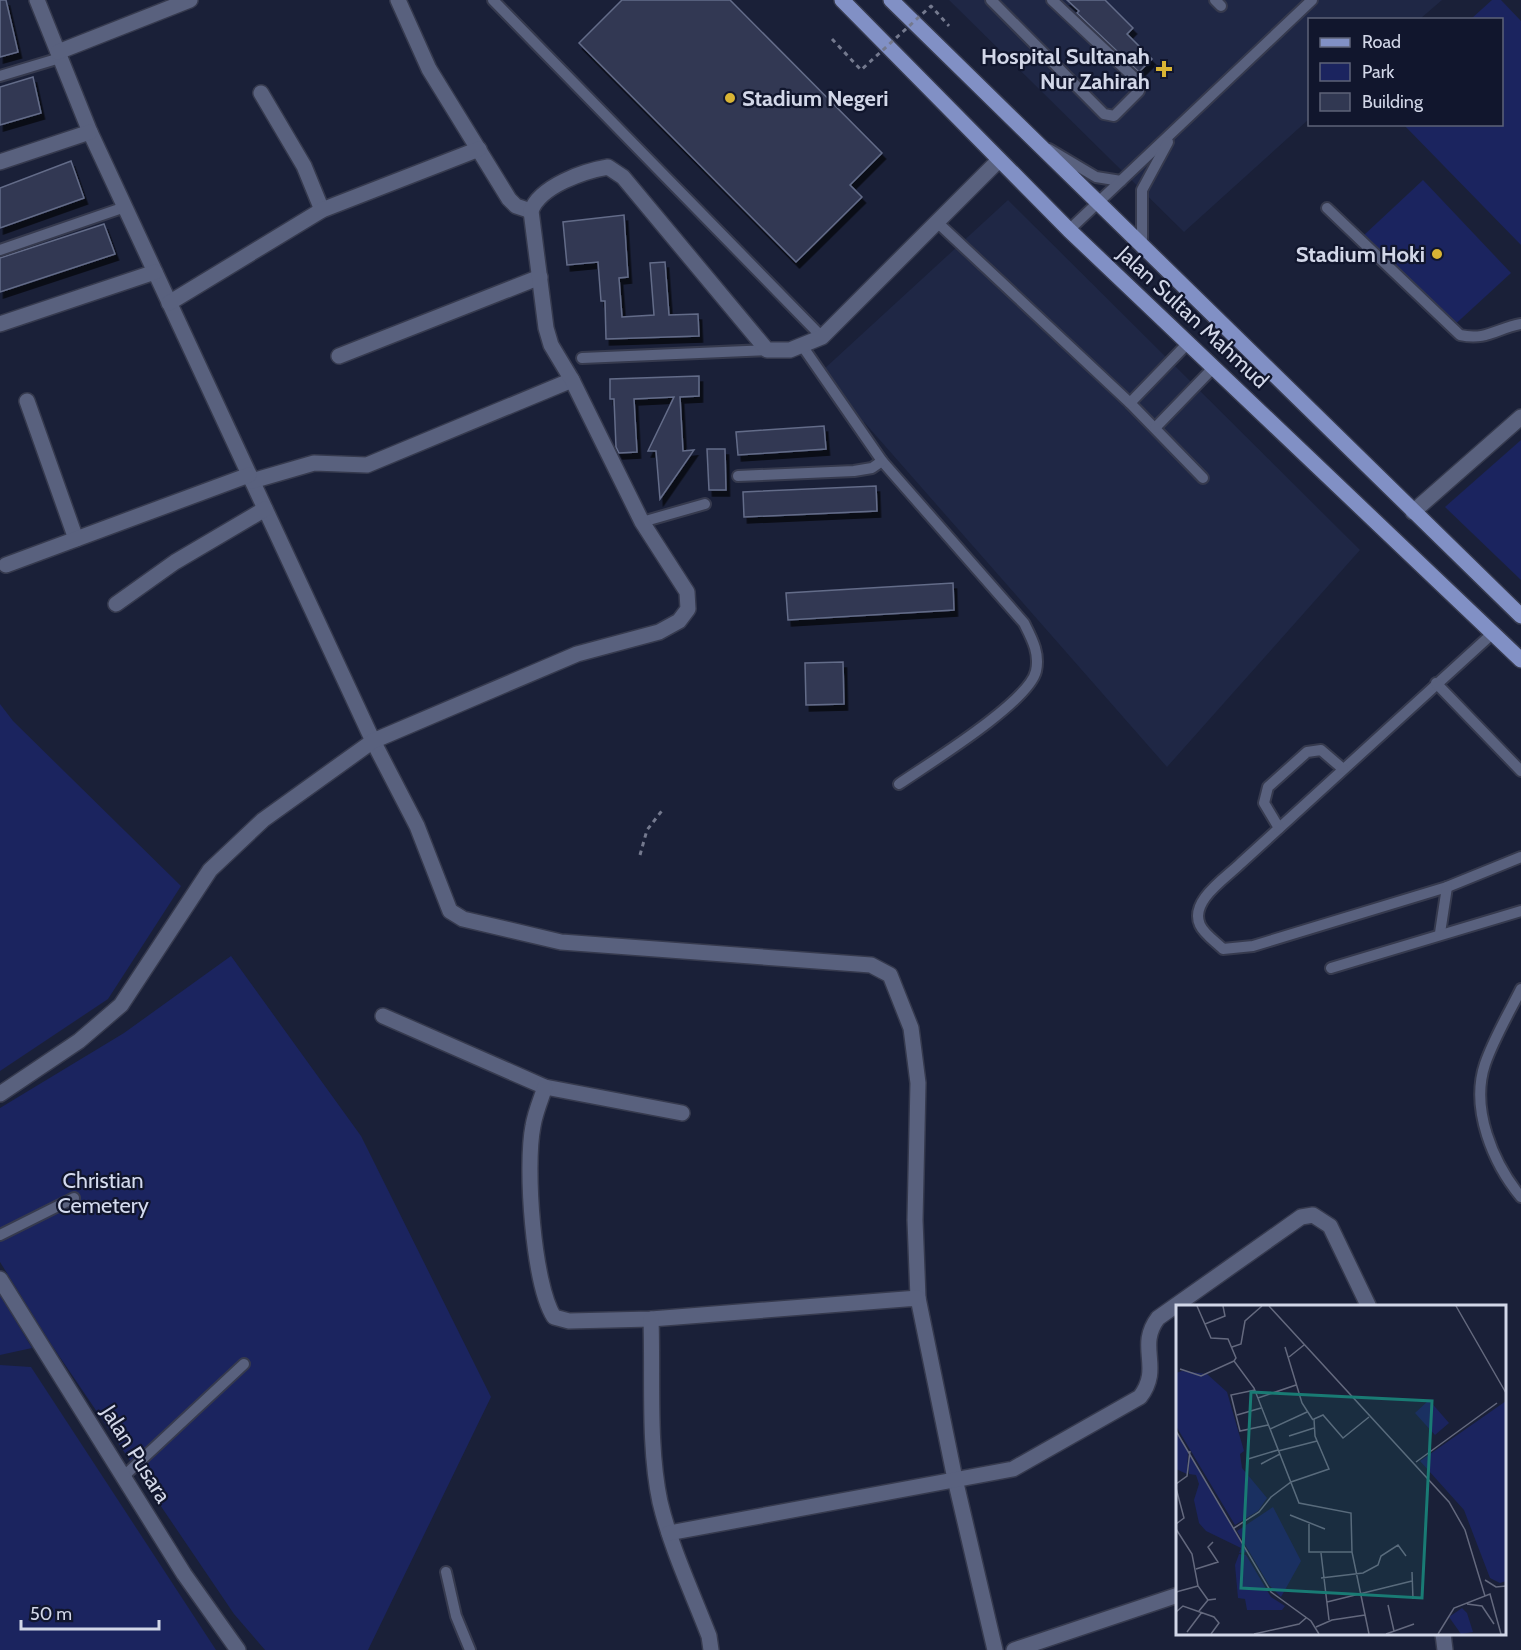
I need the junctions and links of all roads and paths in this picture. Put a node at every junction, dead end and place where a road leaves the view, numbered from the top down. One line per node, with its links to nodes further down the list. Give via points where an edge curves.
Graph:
1 (37, 0): 12 (street)
2 (190, 0): 12 (street)
3 (398, 0): 18 (street, via 429,69)
4 (493, 0): 36 (lane)
5 (842, 0): 19 (main road, Jalan Sultan Mahmud)
6 (891, 0): 17 (main road, Jalan Sultan Mahmud)
7 (991, 0): 8 (lane, via 1104,114 1114,116 1139,91 1140,83)
8 (1052, 0)
9 (1312, 0): 16 (lane)
10 (949, 26): 11 (path, bridge, via 930,6 861,70)
11 (832, 39)
12 (59, 55): 13 (lane); 15 (street)
13 (0, 76)
14 (261, 93): 25 (street, via 304,166)
15 (90, 132): 20 (street); 23 (street)
16 (1172, 133): 21 (lane); 29 (lane, via 1142,190)
17 (1031, 138): 21 (lane, via 1096,177); 22 (main road, Jalan Sultan Mahmud)
18 (479, 149): 25 (street); 26 (street, via 509,199)
19 (999, 160): 27 (street); 28 (main road, Jalan Sultan Mahmud)
20 (0, 162)
21 (1121, 181): 22 (lane)
22 (1097, 203): 28 (lane); 29 (main road, Jalan Sultan Mahmud)
23 (125, 207): 30 (lane); 31 (street)
24 (1327, 208): 35 (lane, via 1461,335 1486,337)
25 (322, 210): 33 (street)
26 (531, 211): 32 (street); 39 (street, via 535,201 582,171 608,166 623,177)
27 (937, 222): 36 (street); 45 (lane)
28 (1069, 230): 37 (main road, Jalan Sultan Mahmud)
29 (1142, 248): 54 (main road, Jalan Sultan Mahmud)
30 (0, 250)
31 (155, 272): 33 (street); 34 (street)
32 (540, 277): 40 (street); 43 (street, via 549,336)
33 (170, 303): 50 (street)
34 (0, 324)
35 (1521, 324)
36 (822, 337): 38 (street)
37 (1188, 343): 42 (main road, Jalan Sultan Mahmud); 45 (lane)
38 (803, 347): 39 (street); 48 (lane)
39 (767, 350): 41 (lane)
40 (339, 356)
41 (582, 358)
42 (1214, 368): 47 (lane); 60 (main road, Jalan Sultan Mahmud)
43 (572, 380): 50 (street, via 368,465 314,463); 55 (street)
44 (27, 400): 56 (street)
45 (1130, 403): 47 (lane)
46 (1521, 417): 54 (street)
47 (1155, 428): 51 (lane)
48 (882, 460): 49 (lane, via 872,468 854,471); 66 (lane, via 1024,623 1038,660 1030,684 995,717)
49 (738, 476)
50 (250, 478): 53 (street); 56 (street)
51 (1203, 478)
52 (705, 504): 55 (lane)
53 (265, 509): 58 (street, via 175,562); 63 (street)
54 (1413, 512): 59 (main road, Jalan Sultan Mahmud)
55 (642, 522): 63 (street, via 687,591 688,609 679,621 660,632 577,654)
56 (76, 539): 57 (street)
57 (6, 565)
58 (116, 604)
59 (1521, 616)
60 (1493, 633): 61 (main road, Jalan Sultan Mahmud); 62 (lane)
61 (1521, 660)
62 (1436, 683): 64 (lane); 65 (lane)
63 (373, 741): 78 (street, via 263,820 210,870 121,1005 79,1041); 84 (street, via 417,826 450,911 463,919 561,942 871,965 890,975 911,1028 918,1083)
64 (1343, 769): 68 (lane); 68 (lane, via 1321,750 1307,752 1268,787 1264,803)
65 (1521, 771)
66 (899, 784)
67 (664, 808): 69 (path, via 647,830)
68 (1279, 828): 71 (lane, via 1203,900 1197,914 1201,927 1223,949 1253,946)
69 (640, 855)
70 (1521, 857): 71 (lane)
71 (1447, 887): 73 (lane)
72 (1521, 911): 73 (lane)
73 (1440, 933): 74 (lane)
74 (1331, 968)
75 (1521, 989): 80 (lane, via 1485,1065 1479,1098 1495,1155)
76 (382, 1016): 77 (street)
77 (545, 1087): 79 (street); 88 (street, via 533,1126 529,1169 546,1304 554,1317 569,1321)
78 (0, 1094)
79 (682, 1113)
80 (1521, 1197)
81 (74, 1198): 82 (lane)
82 (0, 1235)
83 (0, 1279): 90 (street, Jalan Pusara)
84 (918, 1298): 88 (street); 91 (street)
85 (1176, 1305): 91 (street, via 1149,1330 1149,1385 1140,1397 1013,1469)
86 (1176, 1305): 87 (street, via 1301,1217 1313,1215 1330,1226)
87 (1368, 1305)
88 (651, 1319): 92 (street, via 657,1474)
89 (243, 1364): 90 (lane)
90 (123, 1477): 96 (street, Jalan Pusara)
91 (956, 1479): 92 (street); 99 (street)
92 (669, 1533): 98 (street)
93 (446, 1572): 97 (lane, via 456,1616)
94 (1176, 1596): 100 (street)
95 (1443, 1635): 101 (street)
96 (238, 1650)
97 (470, 1650)
98 (711, 1650)
99 (995, 1650)
100 (1014, 1650)
101 (1445, 1650)

